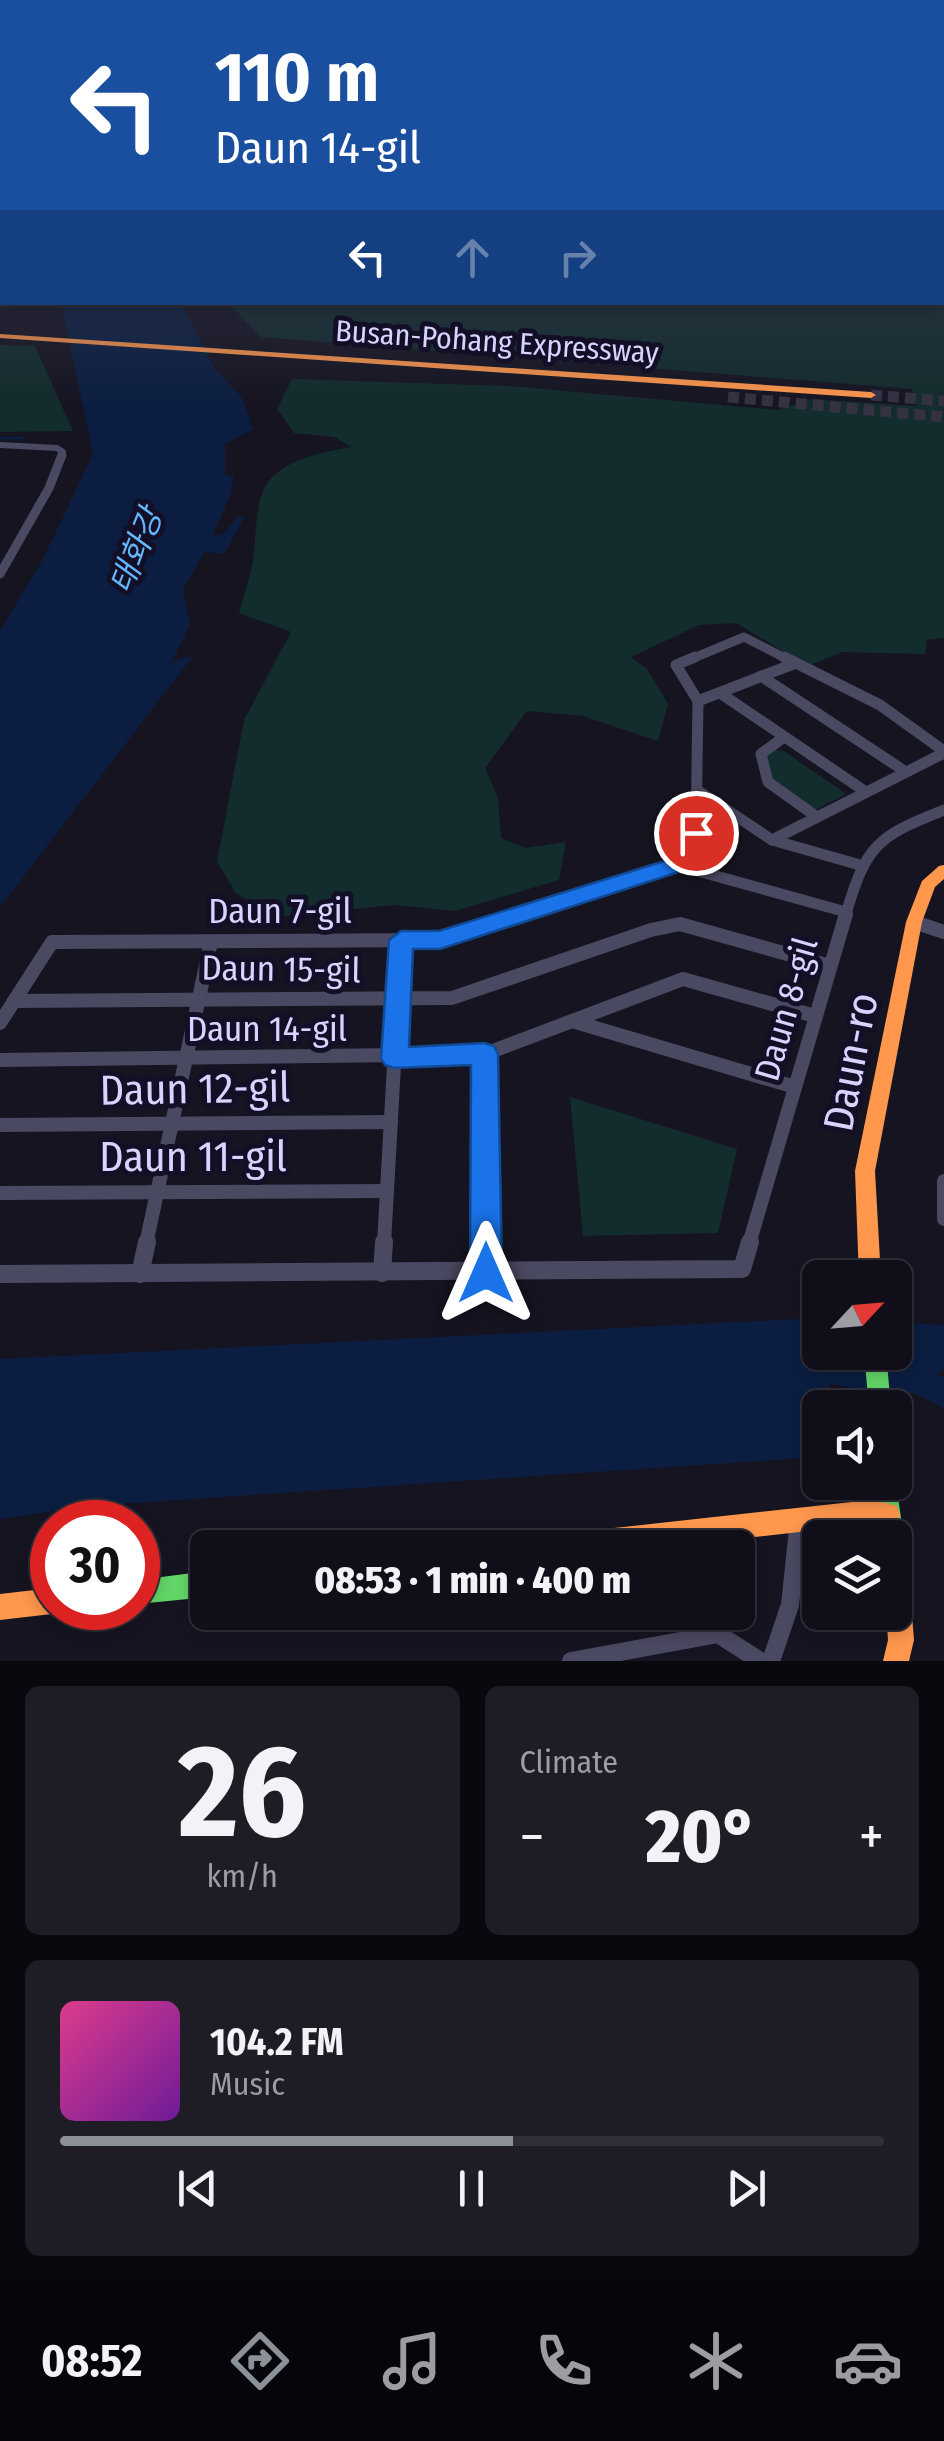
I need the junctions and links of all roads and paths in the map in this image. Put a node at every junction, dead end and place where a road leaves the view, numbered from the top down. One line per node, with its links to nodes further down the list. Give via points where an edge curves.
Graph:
1 (0, 338): 2 (main road, Busan-Pohang Expressway)
2 (332, 362): 3 (main road, Busan-Pohang Expressway); 4 (main road, Busan-Pohang Expressway)
3 (871, 395)
4 (728, 397)
5 (0, 445): 6 (street, via 63,452)
6 (0, 574)
7 (796, 663): 8 (street); 10 (street, via 744,637 676,666); 12 (street, via 880,705)
8 (762, 676): 9 (street); 13 (street)
9 (720, 694): 10 (street); 11 (street)
10 (698, 701): 14 (street)
11 (784, 736): 15 (street); 17 (street, via 761,754 768,782)
12 (944, 752): 13 (street)
13 (906, 772): 15 (street)
14 (697, 790): 18 (street); 19 (street, via 696,833)
15 (866, 792): 17 (street)
16 (944, 810): 20 (street, via 895,833)
17 (818, 817): 18 (street)
18 (772, 840): 20 (street)
19 (676, 865): 22 (street); 25 (street, Daun 7-gil, via 440,940)
20 (860, 865): 22 (street, Daun 8-gil)
21 (944, 870): 23 (main road, Daun-ro, via 928,885)
22 (846, 912): 27 (street, Daun 8-gil)
23 (914, 922): 24 (street); 47 (main road, Daun-ro, via 865,1171)
24 (944, 932)
25 (401, 940): 26 (street, Daun 7-gil); 29 (street)
26 (211, 942): 28 (street); 30 (street, Daun 7-gil, via 52,942)
27 (830, 966): 29 (street, Daun 15-gil, via 680,924 472,994); 31 (street, Daun 8-gil)
28 (199, 998): 29 (street, Daun 15-gil); 30 (street, Daun 15-gil); 36 (street)
29 (398, 1000): 35 (street)
30 (14, 1001): 33 (street, Daun 7-gil)
31 (815, 1016): 32 (street, Daun 14-gil, via 683,979); 38 (street, Daun 8-gil)
32 (572, 1021): 34 (street, Daun 14-gil); 38 (street)
33 (0, 1023)
34 (484, 1054): 35 (street, Daun 14-gil); 48 (street)
35 (394, 1058): 36 (street, Daun 14-gil); 39 (street)
36 (186, 1059): 37 (street, Daun 14-gil); 40 (street)
37 (0, 1060)
38 (794, 1087): 48 (street, Daun 8-gil, via 742,1269)
39 (391, 1122): 40 (street, Daun 12-gil); 43 (street)
40 (172, 1124): 41 (street, Daun 12-gil); 44 (street)
41 (0, 1126)
42 (944, 1181): 46 (street)
43 (387, 1191): 44 (street, Daun 11-gil); 51 (street)
44 (157, 1192): 45 (street, Daun 11-gil); 50 (street)
45 (0, 1193)
46 (944, 1219)
47 (869, 1260)
48 (486, 1273): 51 (street)
49 (0, 1274): 50 (street)
50 (140, 1274): 51 (street)
51 (382, 1274)
52 (887, 1500): 53 (main road)
53 (888, 1515): 54 (main road); 55 (main road)
54 (799, 1520): 56 (main road); 64 (street, via 790,1605)
55 (889, 1520)
56 (707, 1530)
57 (190, 1586): 58 (main road)
58 (160, 1589)
59 (30, 1604): 60 (main road)
60 (0, 1607)
61 (900, 1630): 65 (main road)
62 (572, 1661): 63 (street, via 718,1634)
63 (760, 1661)
64 (771, 1661)
65 (896, 1661)

